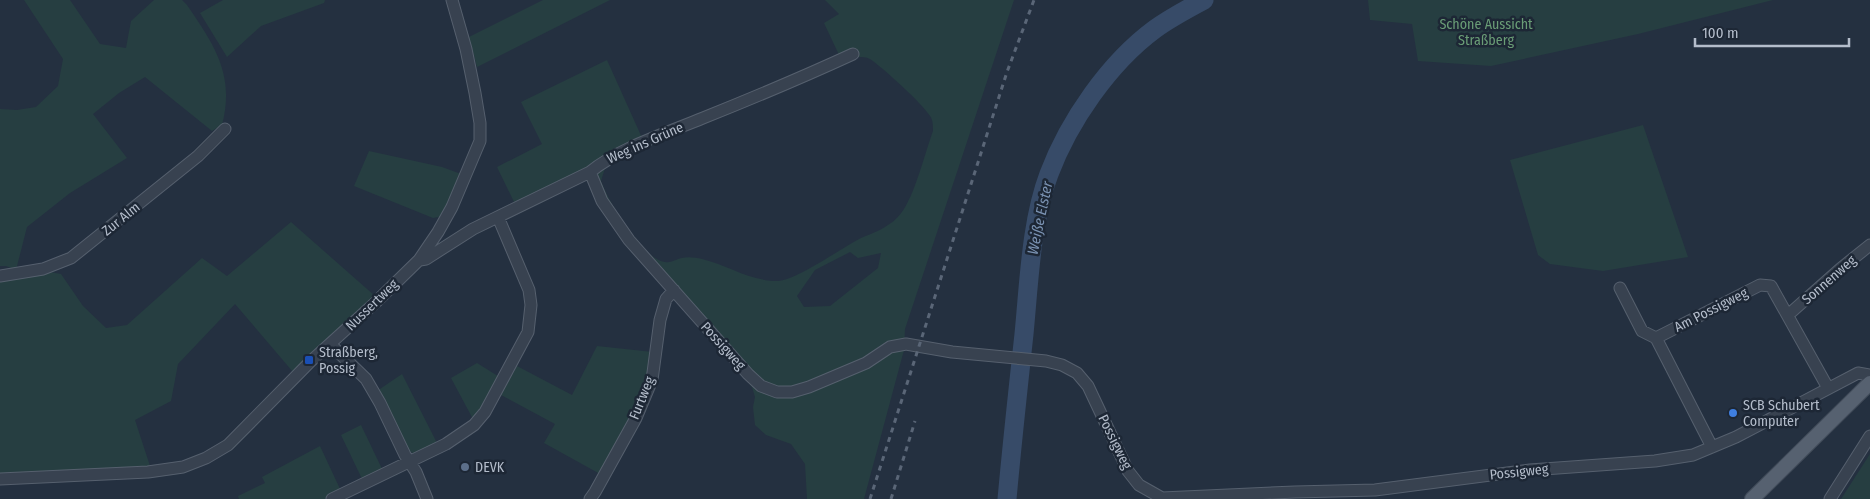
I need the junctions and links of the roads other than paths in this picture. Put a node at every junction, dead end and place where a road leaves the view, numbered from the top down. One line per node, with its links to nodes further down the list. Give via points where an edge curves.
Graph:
1 (452, 0): 7 (street, Nussertweg, via 475,93 480,141 452,207)
2 (853, 54): 4 (street, Weg ins Grüne, via 798,80 654,138 602,162)
3 (225, 130): 8 (street, Zur Alm, via 198,156 71,258 43,269)
4 (590, 172): 5 (street, Weg ins Grüne); 10 (street, Possigweg, via 602,201 630,240)
5 (498, 216): 7 (street, Weg ins Grüne, via 426,259); 19 (street, via 529,290 532,305 528,332 485,412 474,425)
6 (1870, 245): 11 (street, Sonnenweg)
7 (419, 260): 13 (street, Nussertweg)
8 (0, 276)
9 (1620, 288): 12 (street, via 1642,331)
10 (674, 290): 18 (street, Possigweg, via 748,374 761,386 777,392 809,387 866,363 890,348 906,344 1062,365 1077,373 1088,386 1128,471 1139,485 1162,498 1375,490 1530,470 1655,461 1693,455); 23 (street, Furtweg, via 666,299 660,320 652,380 636,418)
11 (1788, 315): 12 (street, Am Possigweg, via 1771,286 1760,285); 16 (street, Am Possigweg)
12 (1656, 338): 18 (street)
13 (330, 344): 19 (street, via 366,379); 20 (street, Nussertweg, via 228,444 206,458 183,467 148,472)
14 (1870, 375): 16 (street, Possigweg, via 1858,374)
15 (1870, 383): 24 (main road)
16 (1828, 388): 18 (street, Possigweg)
17 (1870, 436): 25 (street)
18 (1712, 447)
19 (410, 462): 21 (street); 22 (street)
20 (0, 479)
21 (332, 499)
22 (427, 499)
23 (590, 499)
24 (1752, 499)
25 (1830, 499)

